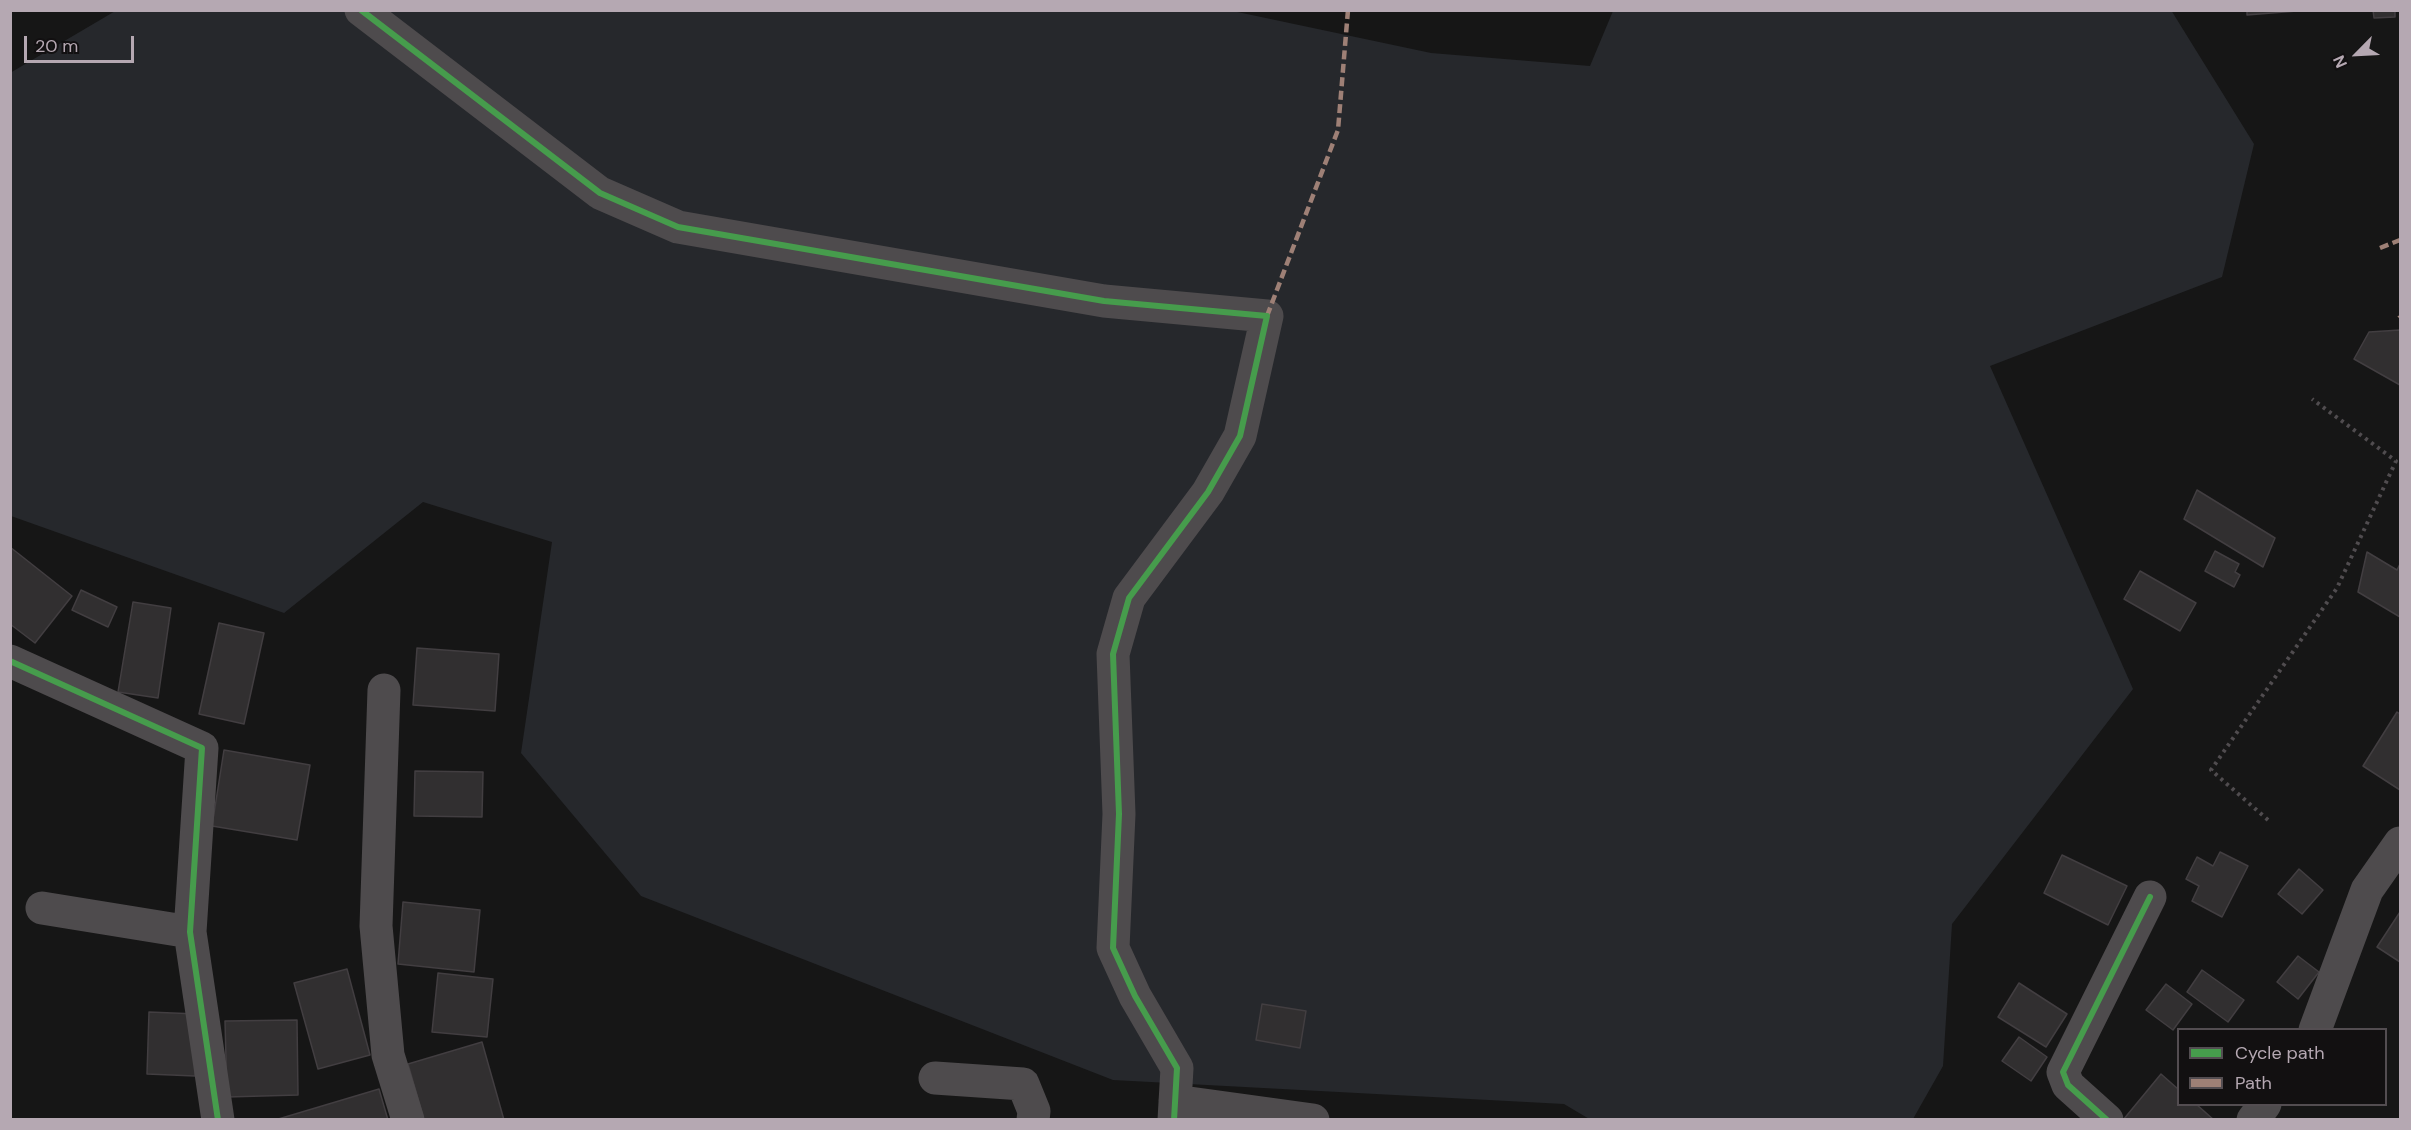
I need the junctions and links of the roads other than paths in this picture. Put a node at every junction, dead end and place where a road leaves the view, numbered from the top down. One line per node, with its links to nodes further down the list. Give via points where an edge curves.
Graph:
1 (361, 10): 11 (street, via 600,193 678,227 1104,301 1267,316 1240,436 1208,492 1129,598 1113,654 1119,814 1113,948 1176,1068)
2 (10, 661): 7 (street, via 202,748)
3 (384, 690): 13 (street, via 376,926 388,1055)
4 (2400, 843): 8 (street, via 2367,890)
5 (2150, 897): 16 (street, via 2063,1072 2068,1085)
6 (42, 908): 7 (street)
7 (190, 932): 12 (street)
8 (2315, 1028)
9 (935, 1078): 14 (street, via 1023,1084 1034,1111)
10 (2263, 1106): 17 (street)
11 (1175, 1110): 15 (street)
12 (218, 1119)
13 (408, 1119)
14 (1033, 1119)
15 (1313, 1119)
16 (2107, 1119)
17 (2253, 1119)

